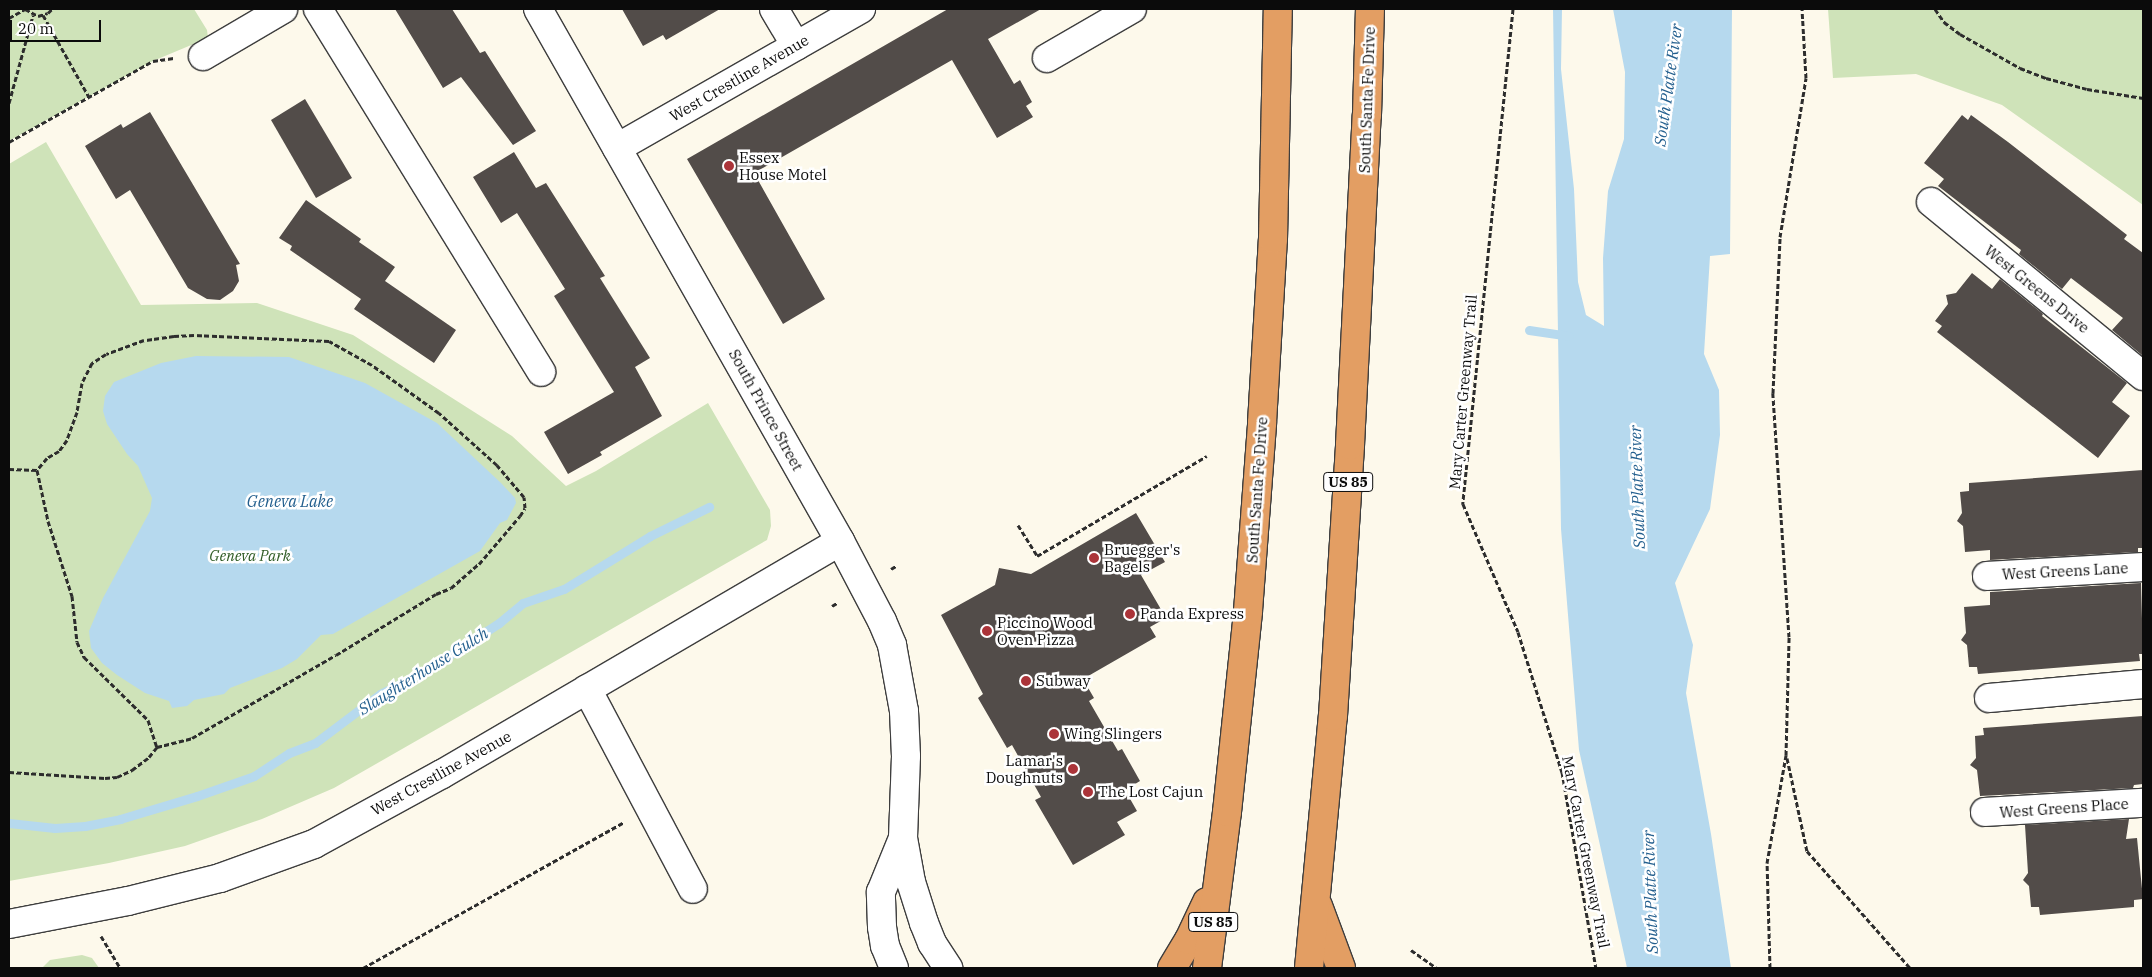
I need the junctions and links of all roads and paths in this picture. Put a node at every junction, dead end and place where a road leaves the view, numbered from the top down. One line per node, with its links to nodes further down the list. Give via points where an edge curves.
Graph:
1 (25, 9): 14 (path); 16 (path)
2 (52, 9): 15 (path)
3 (283, 9): 18 (street)
4 (318, 9): 26 (street)
5 (538, 9): 24 (street, South Prince Street)
6 (774, 9): 17 (street)
7 (861, 9): 17 (street, West Crestline Avenue)
8 (1132, 9): 19 (street)
9 (1278, 9): 49 (highway, South Santa Fe Drive / US 85, via 1273,240 1262,423 1247,621)
10 (1370, 9): 51 (highway, South Santa Fe Drive / US 85, via 1350,445 1333,716)
11 (1512, 9): 64 (path, Mary Carter Greenway Trail, via 1464,504 1518,632 1559,763)
12 (1802, 9): 43 (path, via 1806,78 1780,237 1773,393 1789,637)
13 (1935, 9): 21 (path, via 1944,22 1960,34 2020,68 2087,89)
14 (33, 15): 15 (path); 22 (path)
15 (43, 15): 20 (path)
16 (9, 18)
17 (796, 46): 24 (street, West Crestline Avenue)
18 (203, 56): 20 (path, via 153,61)
19 (1047, 58)
20 (89, 97): 23 (path)
21 (2143, 98)
22 (9, 103)
23 (9, 142)
24 (617, 148): 32 (street, South Prince Street)
25 (1931, 202): 27 (street, West Greens Drive)
26 (541, 372)
27 (2143, 376)
28 (1207, 456): 31 (path, via 1037,556)
29 (9, 469): 30 (path)
30 (37, 470): 42 (path, via 48,520 72,596 77,642 84,657 148,720); 42 (path, via 47,458 59,451 66,440 87,372 92,363 106,354 144,340 194,335 313,340 337,343 439,413 497,465 524,496 525,508 520,516 479,564 451,588 192,738)
31 (1018, 525)
32 (840, 540): 40 (street, West Crestline Avenue); 48 (street, South Prince Street, via 882,621 897,666 906,734)
33 (896, 566): 35 (path)
34 (2143, 567): 36 (street, West Greens Lane)
35 (891, 569)
36 (1987, 576)
37 (837, 603): 38 (path)
38 (832, 606)
39 (2143, 684): 41 (street)
40 (587, 689): 50 (street); 52 (street, West Crestline Avenue, via 314,844 220,878)
41 (1989, 698)
42 (157, 747): 44 (path, via 132,770 117,777)
43 (1786, 755): 65 (path, via 1767,863); 66 (path, via 1807,852)
44 (9, 772)
45 (2143, 803): 46 (street, West Greens Place)
46 (1985, 812)
47 (626, 820): 56 (path)
48 (902, 838): 57 (street, South Prince Street, via 881,892 885,946); 58 (street, South Prince Street, via 924,923)
49 (1219, 876): 59 (highway); 60 (highway, South Santa Fe Drive / US 85)
50 (693, 889)
51 (1316, 901): 61 (highway, South Santa Fe Drive / US 85); 62 (highway)
52 (9, 924)
53 (99, 932): 55 (path)
54 (1411, 950): 63 (path)
55 (120, 968)
56 (363, 968)
57 (894, 968)
58 (948, 968)
59 (1172, 968)
60 (1206, 968)
61 (1309, 968)
62 (1341, 968)
63 (1437, 968)
64 (1596, 968)
65 (1770, 968)
66 (1910, 968)

